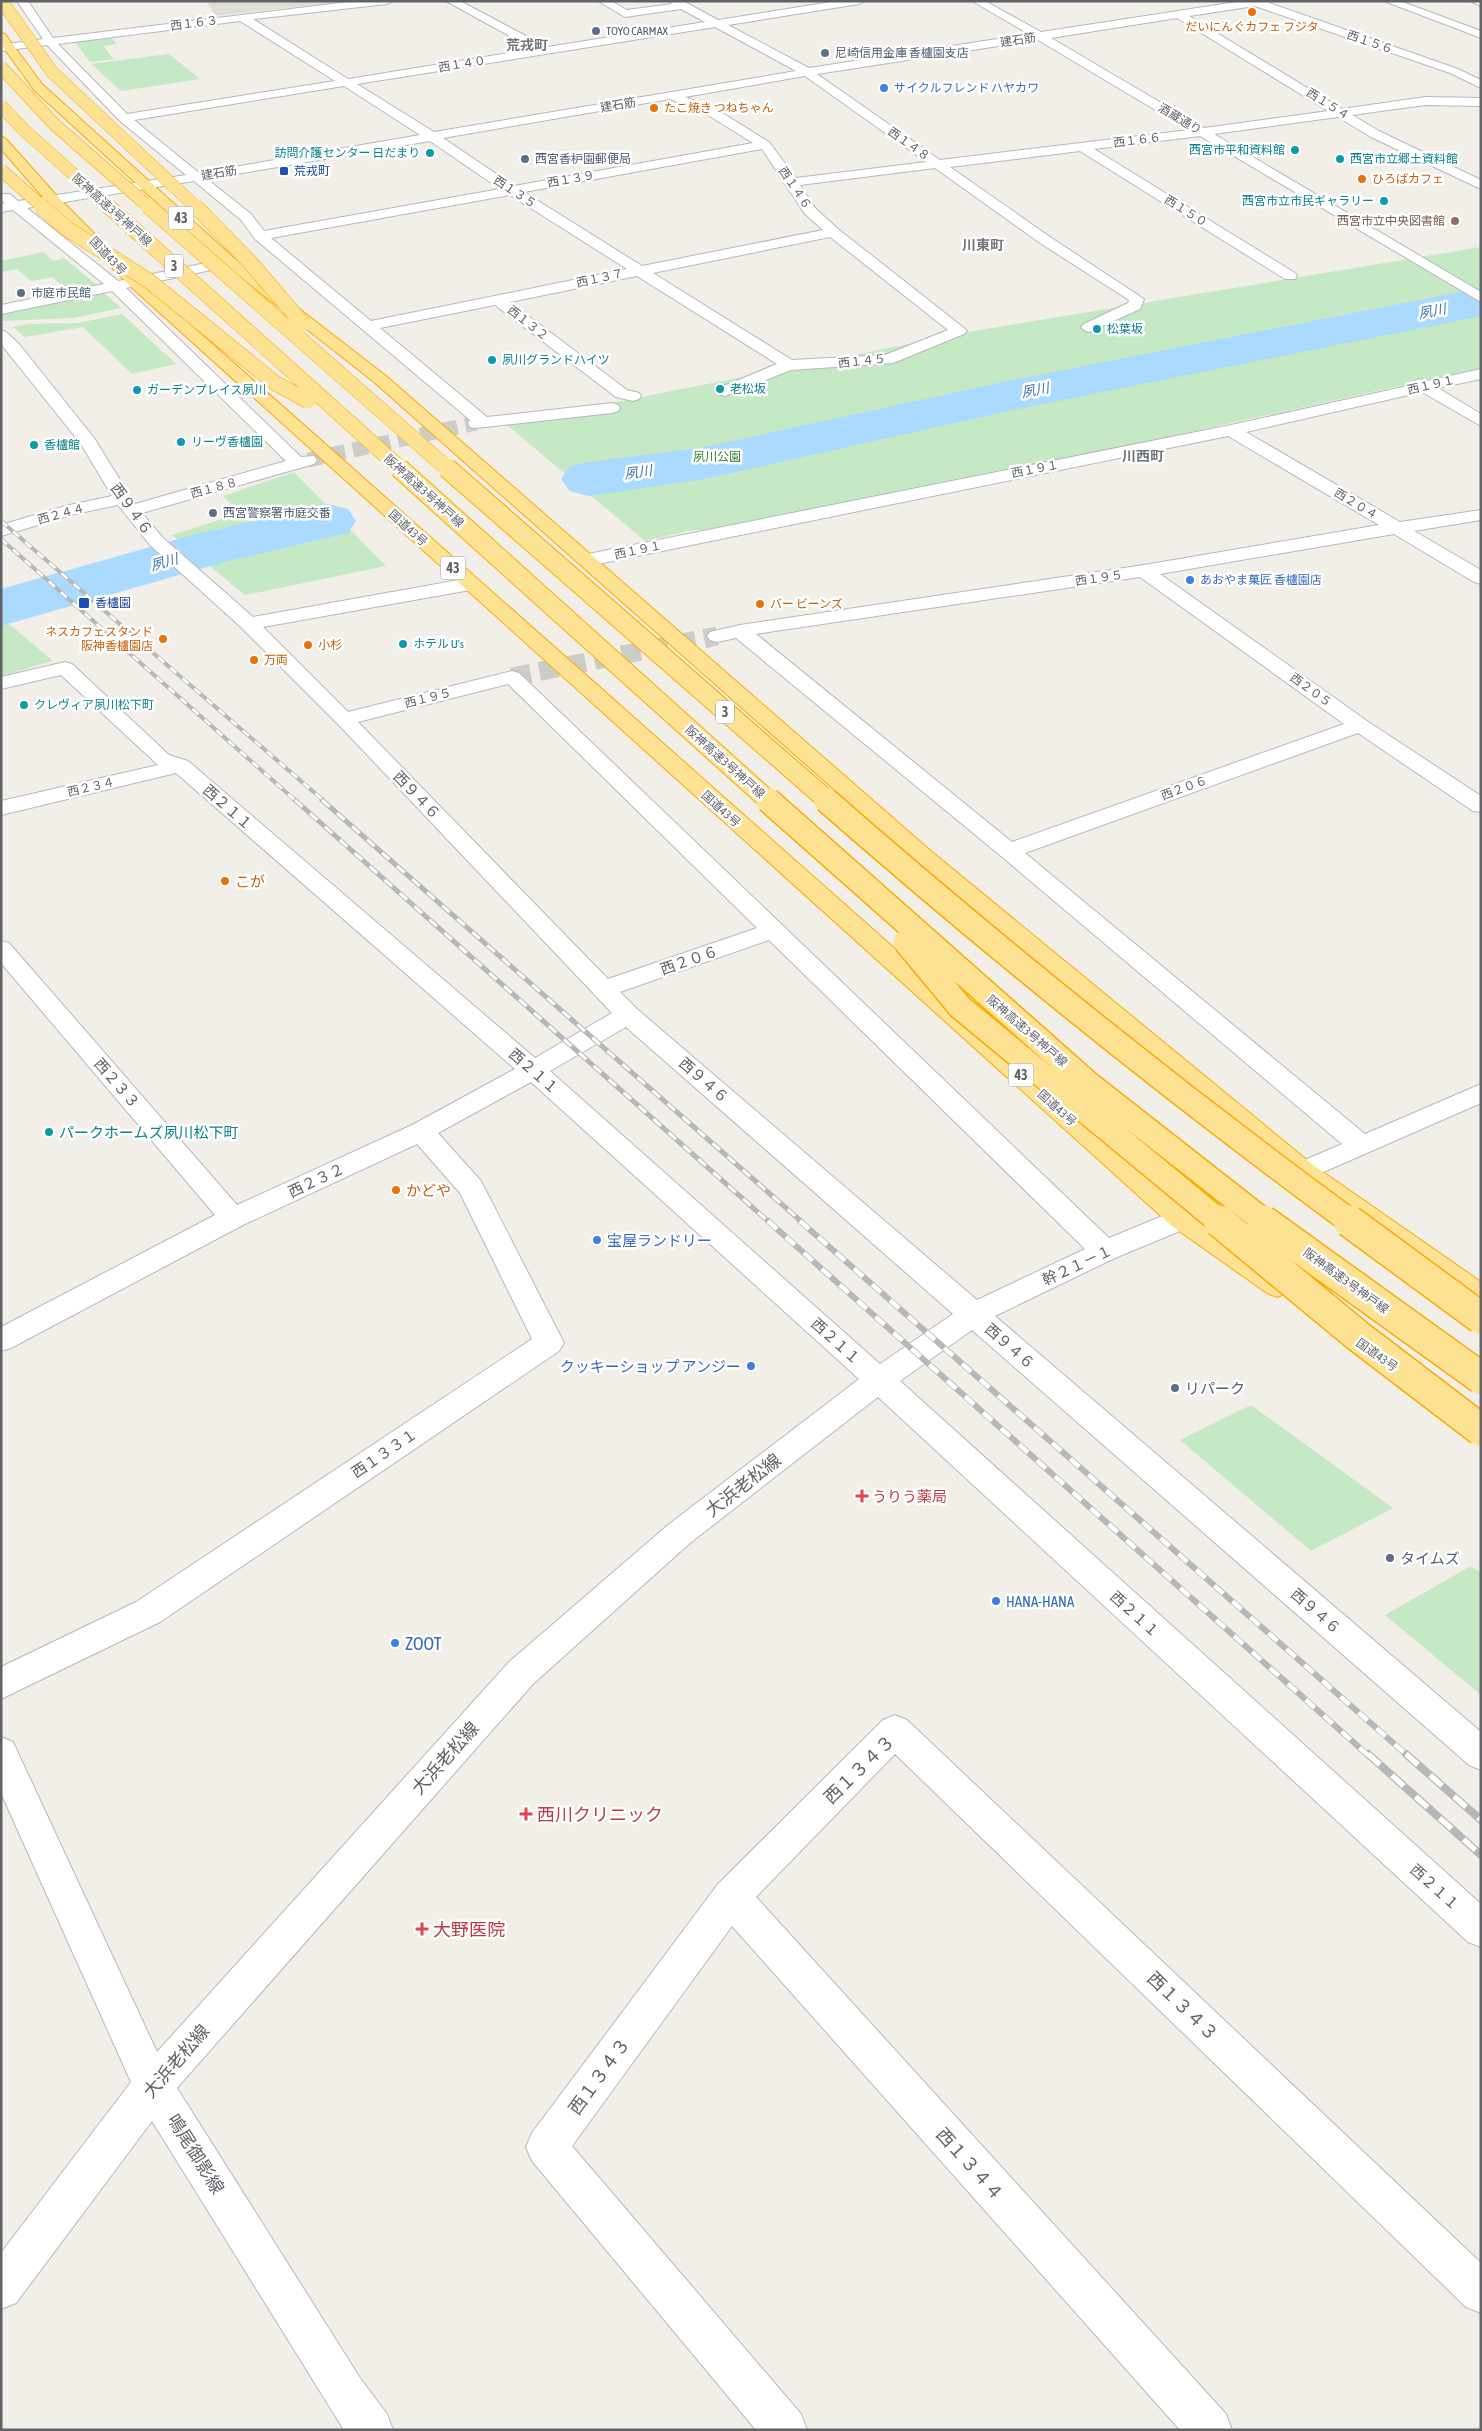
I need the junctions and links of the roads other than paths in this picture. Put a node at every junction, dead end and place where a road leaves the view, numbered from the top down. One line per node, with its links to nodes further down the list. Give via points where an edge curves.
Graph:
1 (22, 1): 21 (street)
2 (387, 1): 10 (street, 西１６３)
3 (451, 1): 23 (street)
4 (603, 1): 14 (street, via 625,14)
5 (859, 1): 18 (street, 西１４０)
6 (977, 1): 20 (street, 酒蔵通り)
7 (1195, 1): 15 (street)
8 (1389, 1): 19 (street)
9 (1475, 1): 12 (street)
10 (370, 2): 17 (street, 西１６３)
11 (1261, 2): 15 (street, 建石筋); 26 (street, 西１５６)
12 (1481, 3)
13 (4, 4): 72 (highway, bridge, via 52,72 181,192 247,259)
14 (678, 4): 18 (street, 西１４８)
15 (1214, 9): 16 (street, 建石筋)
16 (1180, 15): 20 (street, 建石筋); 33 (street, 西１５４)
17 (242, 17): 21 (street, 西１６３); 28 (street, 西１３５)
18 (716, 24): 23 (street, 西１４０); 27 (street, 西１４８)
19 (1481, 35)
20 (1041, 36): 27 (street, 建石筋); 35 (street, 酒蔵通り)
21 (50, 42): 22 (street, 西１６３); 34 (street)
22 (4, 44): 46 (highway, 43, via 38,87)
23 (545, 51): 28 (street, 西１４０)
24 (1, 67): 72 (highway, 阪神高速3号神戸線 / 3, bridge, via 55,125)
25 (1472, 68): 26 (street)
26 (1454, 71): 29 (street, 西１５６)
27 (807, 72): 30 (street, 建石筋); 40 (street, 西１４８)
28 (347, 83): 34 (street, 西１４０); 36 (street, 西１３５)
29 (1481, 85)
30 (672, 96): 36 (street, 建石筋); 38 (street, 西１４６, via 712,112)
31 (1481, 102): 33 (street, 西１６６, via 1425,101)
32 (1, 106): 74 (highway, 阪神高速3号神戸線 / 3, bridge, via 31,137)
33 (1341, 112): 35 (street, 西１６６); 43 (street, 西１５４, via 1375,134)
34 (124, 118): 44 (street)
35 (1201, 131): 39 (street, 西１６６); 59 (street, 酒蔵通り)
36 (431, 136): 44 (street, 建石筋); 48 (street, 西１３５)
37 (1, 141): 50 (highway, 国道43号 / 43)
38 (765, 144): 45 (street, 西１４６); 48 (street, 西１３９)
39 (1081, 146): 40 (street, 西１６６); 56 (street, 西１５０)
40 (939, 164): 45 (street, 西１６６); 63 (street, 西１４８, via 1045,240 1137,299 1135,306)
41 (1, 170): 74 (highway, bridge, via 66,228 149,281 275,383)
42 (1481, 172): 43 (street)
43 (1460, 175): 47 (street, 西１５４)
44 (196, 177): 46 (street, 建石筋); 53 (street, via 246,217)
45 (792, 182): 52 (street, 西１４６, via 810,211)
46 (145, 185): 50 (street, 建石筋); 54 (highway, 43)
47 (1481, 185)
48 (511, 190): 53 (street, 西１３９); 55 (street, 西１３５)
49 (1, 194): 51 (street)
50 (53, 200): 51 (street, 建石筋); 57 (highway, 国道43号 / 43)
51 (7, 207): 58 (street)
52 (833, 232): 55 (street, 西１３７); 64 (street, 西１４６)
53 (260, 236): 62 (street)
54 (230, 262): 57 (street); 80 (highway, 43, via 380,379)
55 (639, 270): 60 (street, 西１３７); 66 (street, 西１３５)
56 (1290, 276)
57 (134, 282): 58 (street); 83 (highway, 国道43号 / 43)
58 (115, 286): 61 (street); 76 (street, 西１８８, via 303,462)
59 (1481, 298)
60 (497, 299): 62 (street, 西１３７); 70 (street, 西１３２, via 622,394)
61 (1, 310)
62 (368, 326): 71 (street, via 479,423)
63 (1089, 327)
64 (959, 331): 66 (street, 西１４５, via 887,360)
65 (1, 335): 76 (street, 西９４６, via 14,347 88,442)
66 (789, 366): 69 (street, 西１４５)
67 (1481, 374): 68 (street, 西１９１)
68 (1421, 386): 73 (street); 75 (street, 西１９１)
69 (725, 391)
70 (633, 396)
71 (612, 408)
72 (378, 409): 109 (highway, 阪神高速3号神戸線 / 3, bridge, via 897,862 1031,973 1271,1162)
73 (1481, 421)
74 (348, 424): 94 (highway, 阪神高速3号神戸線 / 3, bridge)
75 (1224, 428): 78 (street, 西２０４); 80 (street, 西１９１)
76 (126, 505): 79 (street, 西２４４, via 71,510); 84 (street, 西９４６, via 156,541)
77 (1481, 515): 78 (street, 西１９５)
78 (1399, 530): 81 (street, 西１９５, via 1276,547); 82 (street, 西２０４)
79 (1, 531)
80 (588, 560): 103 (highway, 43, via 924,858)
81 (1144, 571): 85 (street, 西１９５); 89 (street, 西２０５)
82 (1481, 578)
83 (470, 584): 84 (street); 105 (highway, 国道43号 / 43)
84 (249, 624): 88 (street, 西９４６)
85 (740, 631): 86 (street, 西１９５); 93 (street)
86 (717, 636)
87 (1, 683): 90 (street, 西２１１, via 65,668)
88 (344, 719): 95 (street, 西１９５, via 512,677); 97 (street, 西９４６)
89 (1360, 725): 91 (street, 西２０５); 93 (street, 西２０６)
90 (171, 762): 92 (street, 西２３４); 99 (street, 西２１１)
91 (1481, 806)
92 (1, 808)
93 (1009, 851): 102 (street)
94 (854, 878): 111 (highway, 阪神高速3号神戸線 / 3, bridge, via 1090,1085 1266,1224); 113 (highway, bridge, via 960,1007 1358,1336)
95 (774, 930): 97 (street, 西２０６); 106 (street)
96 (1, 948): 104 (street, 西２３３)
97 (604, 989): 98 (street, 西９４６)
98 (628, 1015): 99 (street, 西２３２); 108 (street, 西９４６)
99 (533, 1070): 101 (street, 西２３２); 112 (street, 西２１１)
100 (1481, 1093): 102 (street)
101 (421, 1131): 104 (street, 西２３２); 114 (street, 西１３３１, via 471,1188 550,1343 148,1612)
102 (1362, 1146): 103 (street)
103 (1303, 1172): 107 (highway, 43)
104 (233, 1218): 110 (street, 西２３２)
105 (1182, 1219): 106 (street, 幹２１－１); 113 (highway, 国道43号 / 43)
106 (1105, 1251): 108 (street, 幹２１－１)
107 (1481, 1297)
108 (974, 1314): 112 (street, 大浜老松線); 116 (street, 西９４６)
109 (1481, 1318)
110 (1, 1340)
111 (1481, 1378)
112 (879, 1380): 118 (street, 西２１１); 119 (street, 大浜老松線, via 679,1534 520,1673)
113 (1481, 1429)
114 (1, 1684)
115 (1, 1753): 119 (street, 鳴尾御影線)
116 (1481, 1754)
117 (731, 1898): 121 (street, 西１３４３, via 895,1731); 123 (street, 西１３４３, via 546,2147); 124 (street, 西１３４４)
118 (1481, 1929)
119 (153, 2086): 120 (street, 大浜老松線); 122 (street, 鳴尾御影線)
120 (1, 2288)
121 (1481, 2292)
122 (371, 2430)
123 (785, 2430)
124 (1210, 2430)

